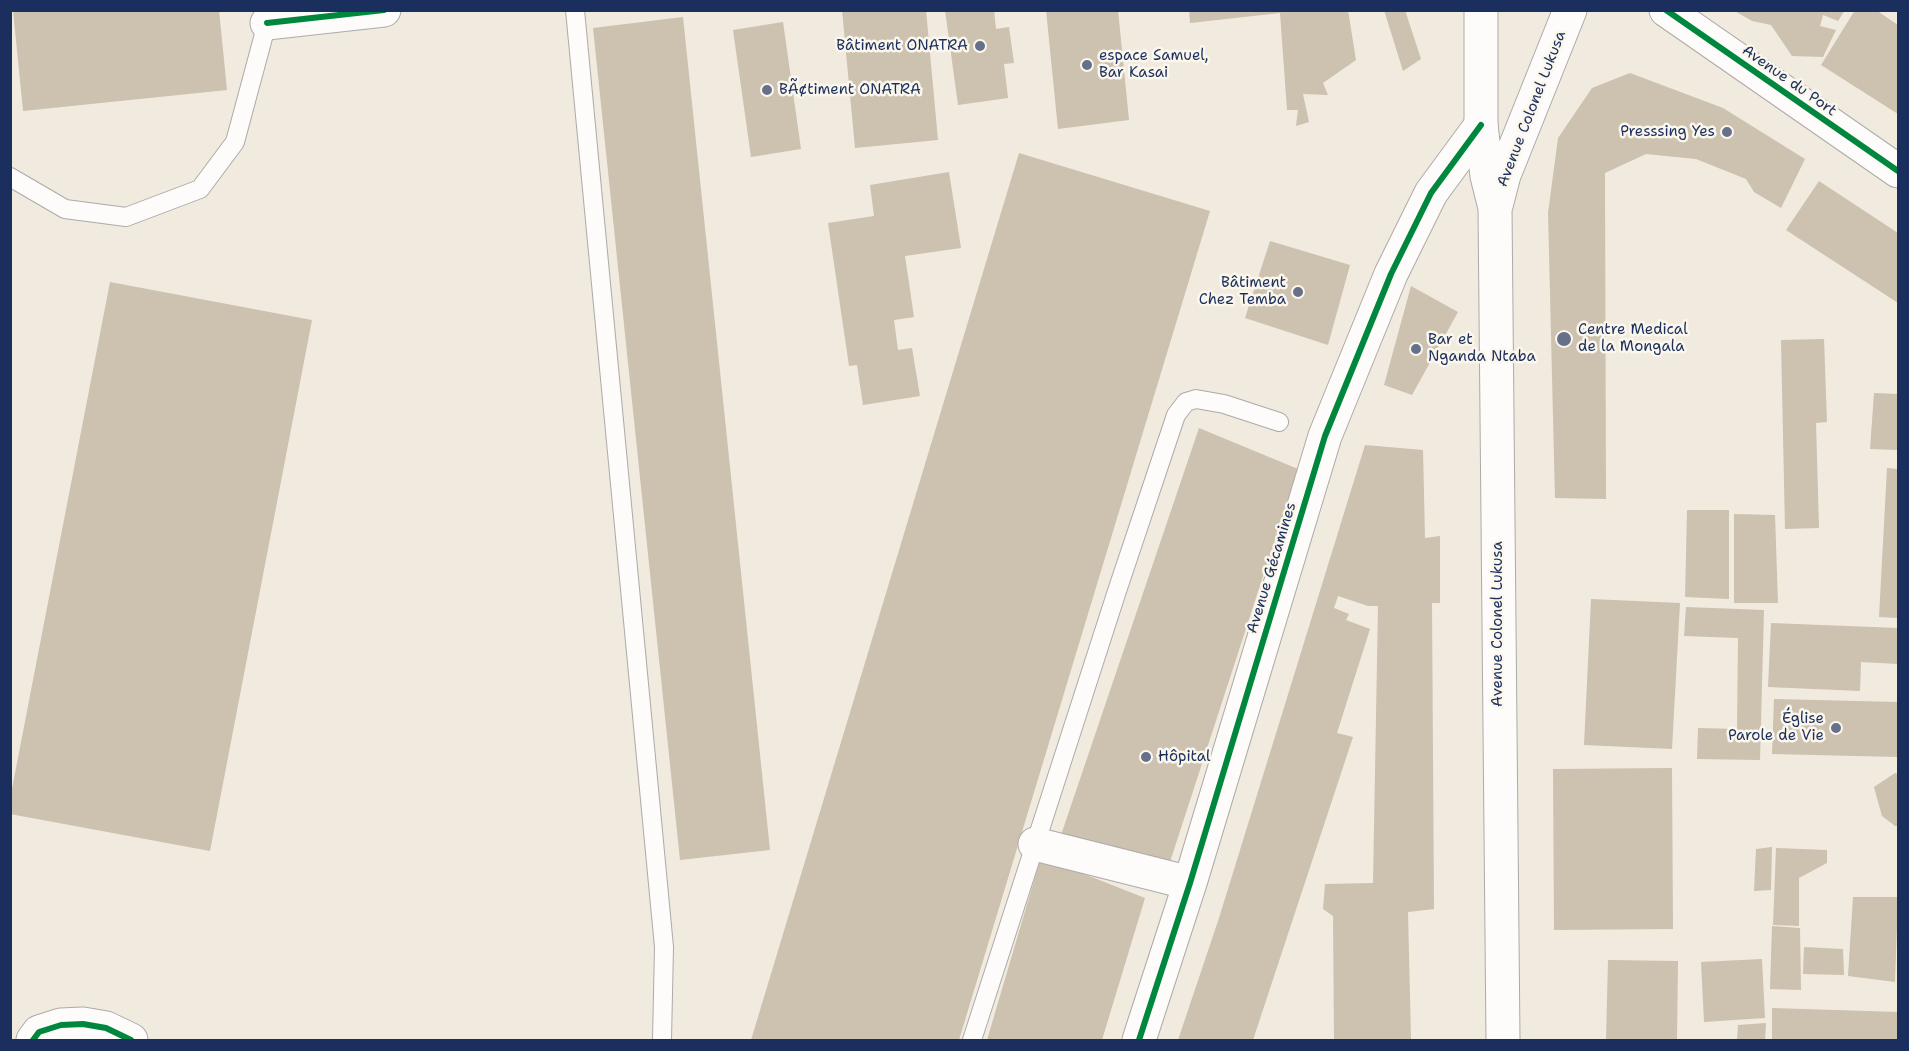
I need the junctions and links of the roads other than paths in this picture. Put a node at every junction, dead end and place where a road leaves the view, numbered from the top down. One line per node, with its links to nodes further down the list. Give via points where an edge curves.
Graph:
1 (384, 10): 6 (street)
2 (575, 10): 16 (lane, via 664,947)
3 (1481, 10): 7 (street, Avenue Colonel Lukusa)
4 (1570, 10): 10 (street, Avenue Colonel Lukusa, via 1504,175)
5 (1666, 10): 8 (street, Avenue du Port)
6 (266, 17): 9 (lane, via 236,142 200,189 126,217 65,209)
7 (1481, 125): 10 (street, Avenue Colonel Lukusa); 13 (street, Avenue Gécamines, via 1431,193 1391,274 1324,436)
8 (1899, 171)
9 (10, 177)
10 (1495, 208): 19 (street, Avenue Colonel Lukusa)
11 (1279, 422): 12 (lane, via 1196,399 1186,402 1176,414)
12 (1035, 844): 13 (street); 17 (lane)
13 (1191, 883): 18 (street, Avenue Gécamines)
14 (118, 1034): 15 (street, via 83,1024 61,1024 39,1032)
15 (33, 1041)
16 (662, 1041)
17 (972, 1041)
18 (1138, 1041)
19 (1503, 1041)

